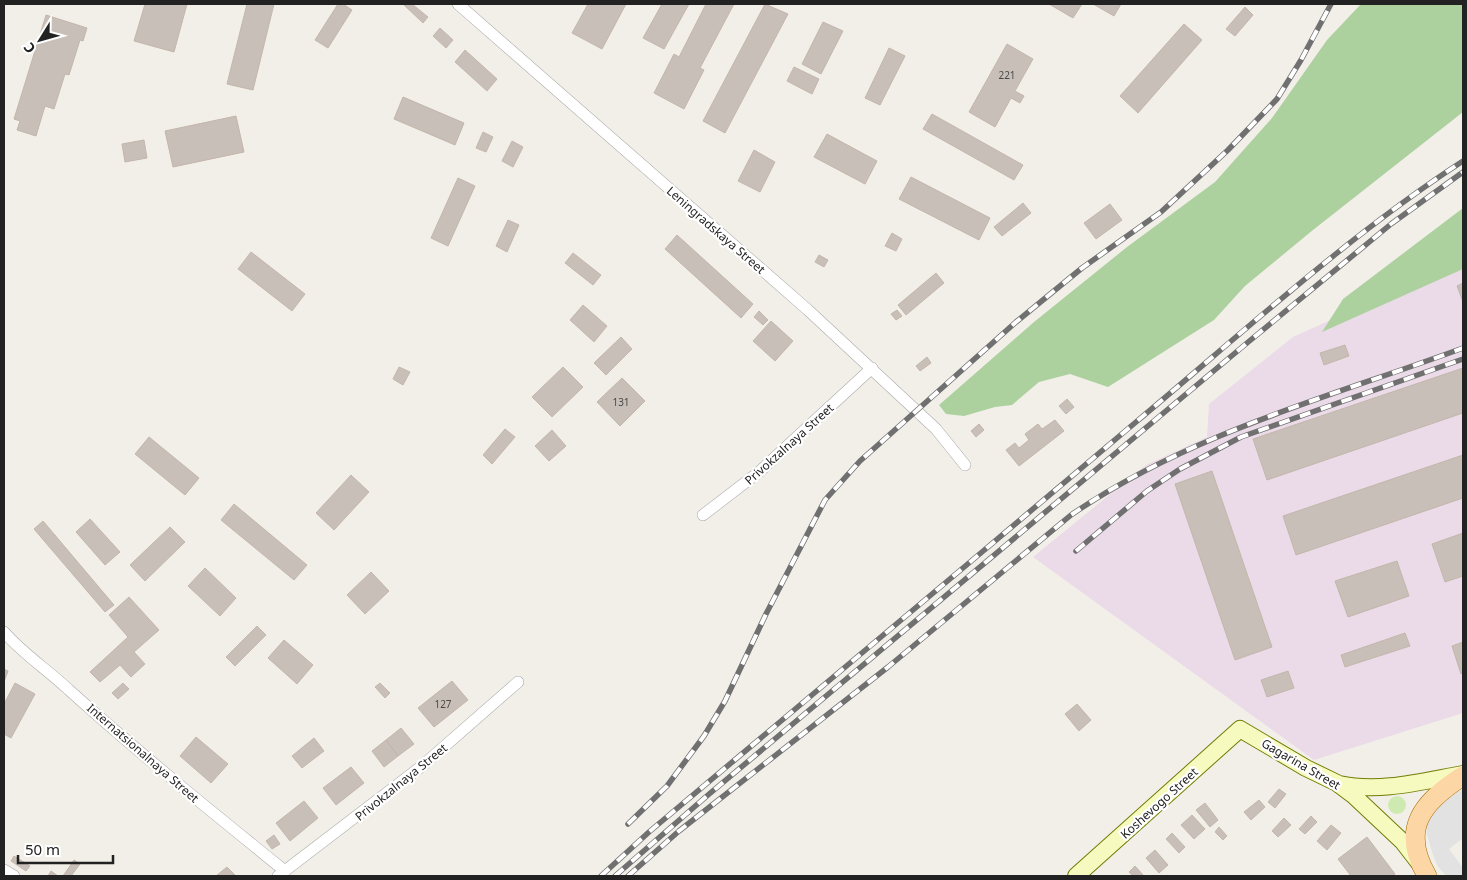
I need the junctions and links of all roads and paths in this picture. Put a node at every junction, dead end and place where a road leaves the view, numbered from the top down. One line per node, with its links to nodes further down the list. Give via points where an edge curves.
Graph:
1 (458, 4): 2 (street, Leningradskaya Street)
2 (872, 368): 3 (street, Leningradskaya Street, via 936,429); 4 (street, Privokzalnaya Street, via 759,472)
3 (964, 465)
4 (702, 515)
5 (4, 632): 12 (street, Internatsionalnaya Street, via 16,646)
6 (518, 682): 12 (street, Privokzalnaya Street, via 422,766)
7 (1240, 729): 9 (street, Gagarina Street); 14 (street, Koshevogo Street)
8 (1463, 775): 9 (street, via 1377,787); 11 (main road, Gagarina Street, via 1438,793 1416,823 1416,853)
9 (1337, 783): 11 (street, Gagarina Street, via 1403,842)
10 (4, 870): 13 (street)
11 (1425, 872)
12 (281, 874)
13 (14, 876)
14 (1076, 876)

